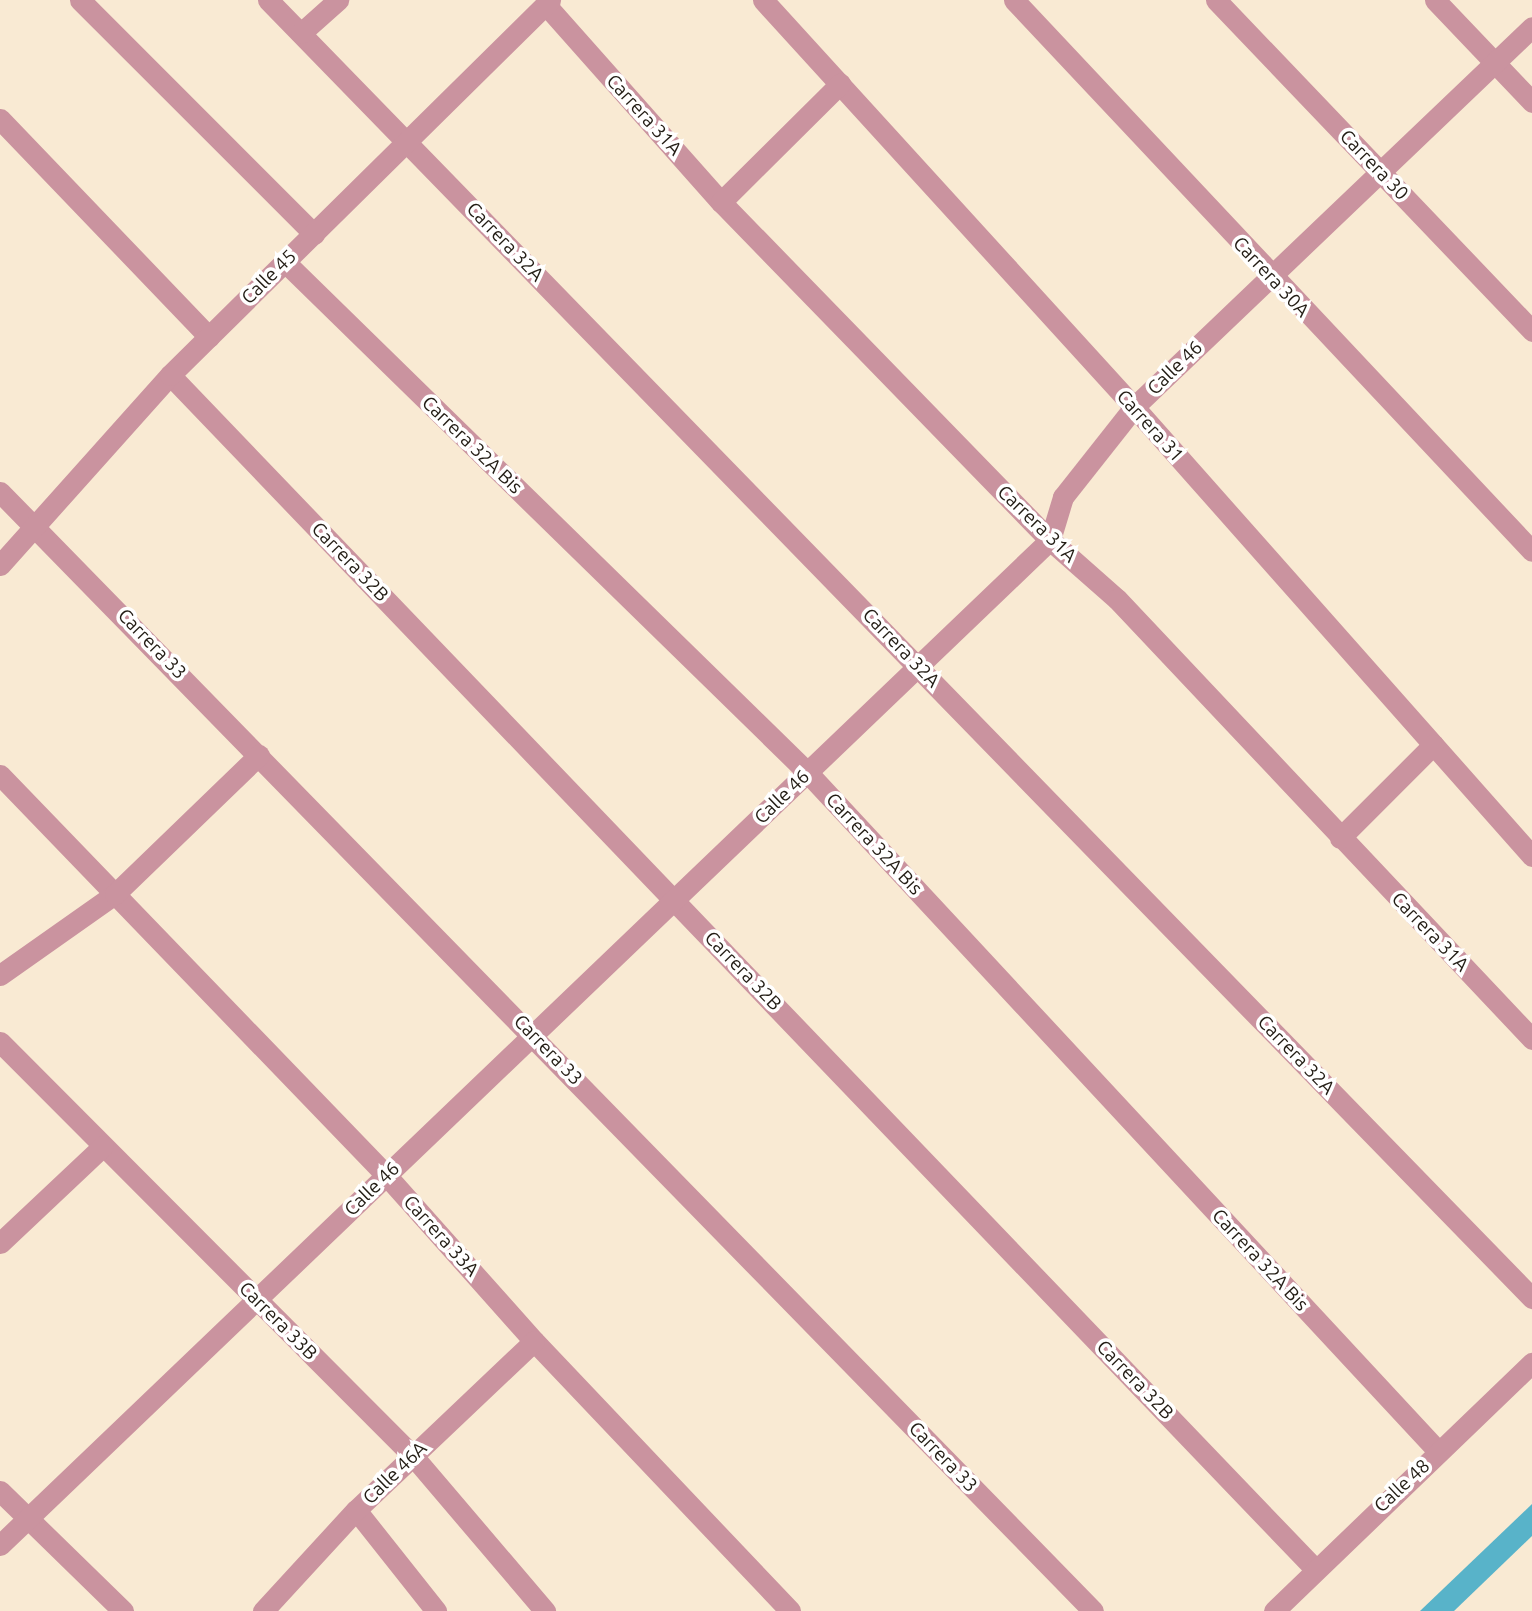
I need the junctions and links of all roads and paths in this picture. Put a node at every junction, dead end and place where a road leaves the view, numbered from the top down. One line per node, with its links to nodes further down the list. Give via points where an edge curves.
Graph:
1 (80, 0): 18 (street)
2 (268, 0): 10 (street, Carrera 32A)
3 (338, 0): 10 (street)
4 (763, 0): 12 (street, Carrera 31)
5 (1014, 0): 20 (street, Carrera 30A)
6 (1216, 0): 16 (street, Carrera 30)
7 (1435, 0): 11 (street)
8 (548, 2): 15 (street, Calle 45); 17 (street, Carrera 31A)
9 (1532, 27): 11 (street, Calle 46)
10 (301, 33): 15 (street, Carrera 32A)
11 (1494, 62): 13 (street); 16 (street, Calle 46)
12 (840, 84): 17 (street); 24 (street, Carrera 31)
13 (1532, 102)
14 (0, 119): 22 (street)
15 (407, 141): 18 (street, Calle 45); 30 (street, Carrera 32A)
16 (1380, 172): 20 (street, Calle 46); 21 (street, Carrera 30)
17 (721, 202): 27 (street, Carrera 31A)
18 (314, 234): 19 (street, Calle 45)
19 (285, 262): 22 (street, Calle 45); 33 (street, Carrera 32A Bis)
20 (1270, 277): 24 (street, Calle 46); 28 (street, Carrera 30A)
21 (1532, 331)
22 (209, 337): 23 (street, Calle 45)
23 (170, 375): 26 (street, Calle 45); 38 (street, Carrera 32B)
24 (1134, 407): 27 (street, Calle 46, via 1063,497); 31 (street, Carrera 31)
25 (0, 492): 26 (street, Carrera 33)
26 (33, 526): 29 (street, Calle 45); 32 (street, Carrera 33)
27 (1050, 540): 30 (street, Calle 46); 35 (street, Carrera 31A, via 1117,599)
28 (1532, 551)
29 (0, 565)
30 (918, 666): 33 (street, Calle 46); 46 (street, Carrera 32A)
31 (1433, 745): 35 (street); 36 (street, Carrera 31)
32 (259, 755): 37 (street); 40 (street, Carrera 33)
33 (807, 772): 38 (street, Calle 46); 50 (street, Carrera 32A Bis)
34 (0, 775): 37 (street, Carrera 33A)
35 (1340, 838): 41 (street, Carrera 31A)
36 (1532, 856)
37 (115, 894): 39 (street); 44 (street, Carrera 33A)
38 (675, 899): 40 (street, Calle 46); 56 (street, Carrera 32B)
39 (0, 975)
40 (533, 1035): 44 (street, Calle 46); 62 (street, Carrera 33)
41 (1532, 1039)
42 (0, 1042): 43 (street, Carrera 33B)
43 (103, 1146): 45 (street); 47 (street, Carrera 33B)
44 (386, 1175): 47 (street, Calle 46); 48 (street, Carrera 33A)
45 (0, 1243)
46 (1532, 1298)
47 (257, 1299): 51 (street, Carrera 33B); 54 (street, Calle 46)
48 (534, 1341): 51 (street, Calle 46A); 61 (street, Carrera 33A)
49 (1532, 1363): 50 (street, Calle 48)
50 (1438, 1451): 56 (street, Calle 48)
51 (413, 1456): 53 (street, Calle 46A); 60 (street, Carrera 33B)
52 (0, 1491): 54 (street)
53 (356, 1510): 58 (street, Calle 46A); 59 (street)
54 (27, 1519): 55 (street, Calle 46); 57 (street)
55 (0, 1545)
56 (1314, 1568): 63 (street, Calle 48)
57 (123, 1611)
58 (263, 1611)
59 (436, 1611)
60 (545, 1611)
61 (790, 1611)
62 (1093, 1611)
63 (1274, 1611)

